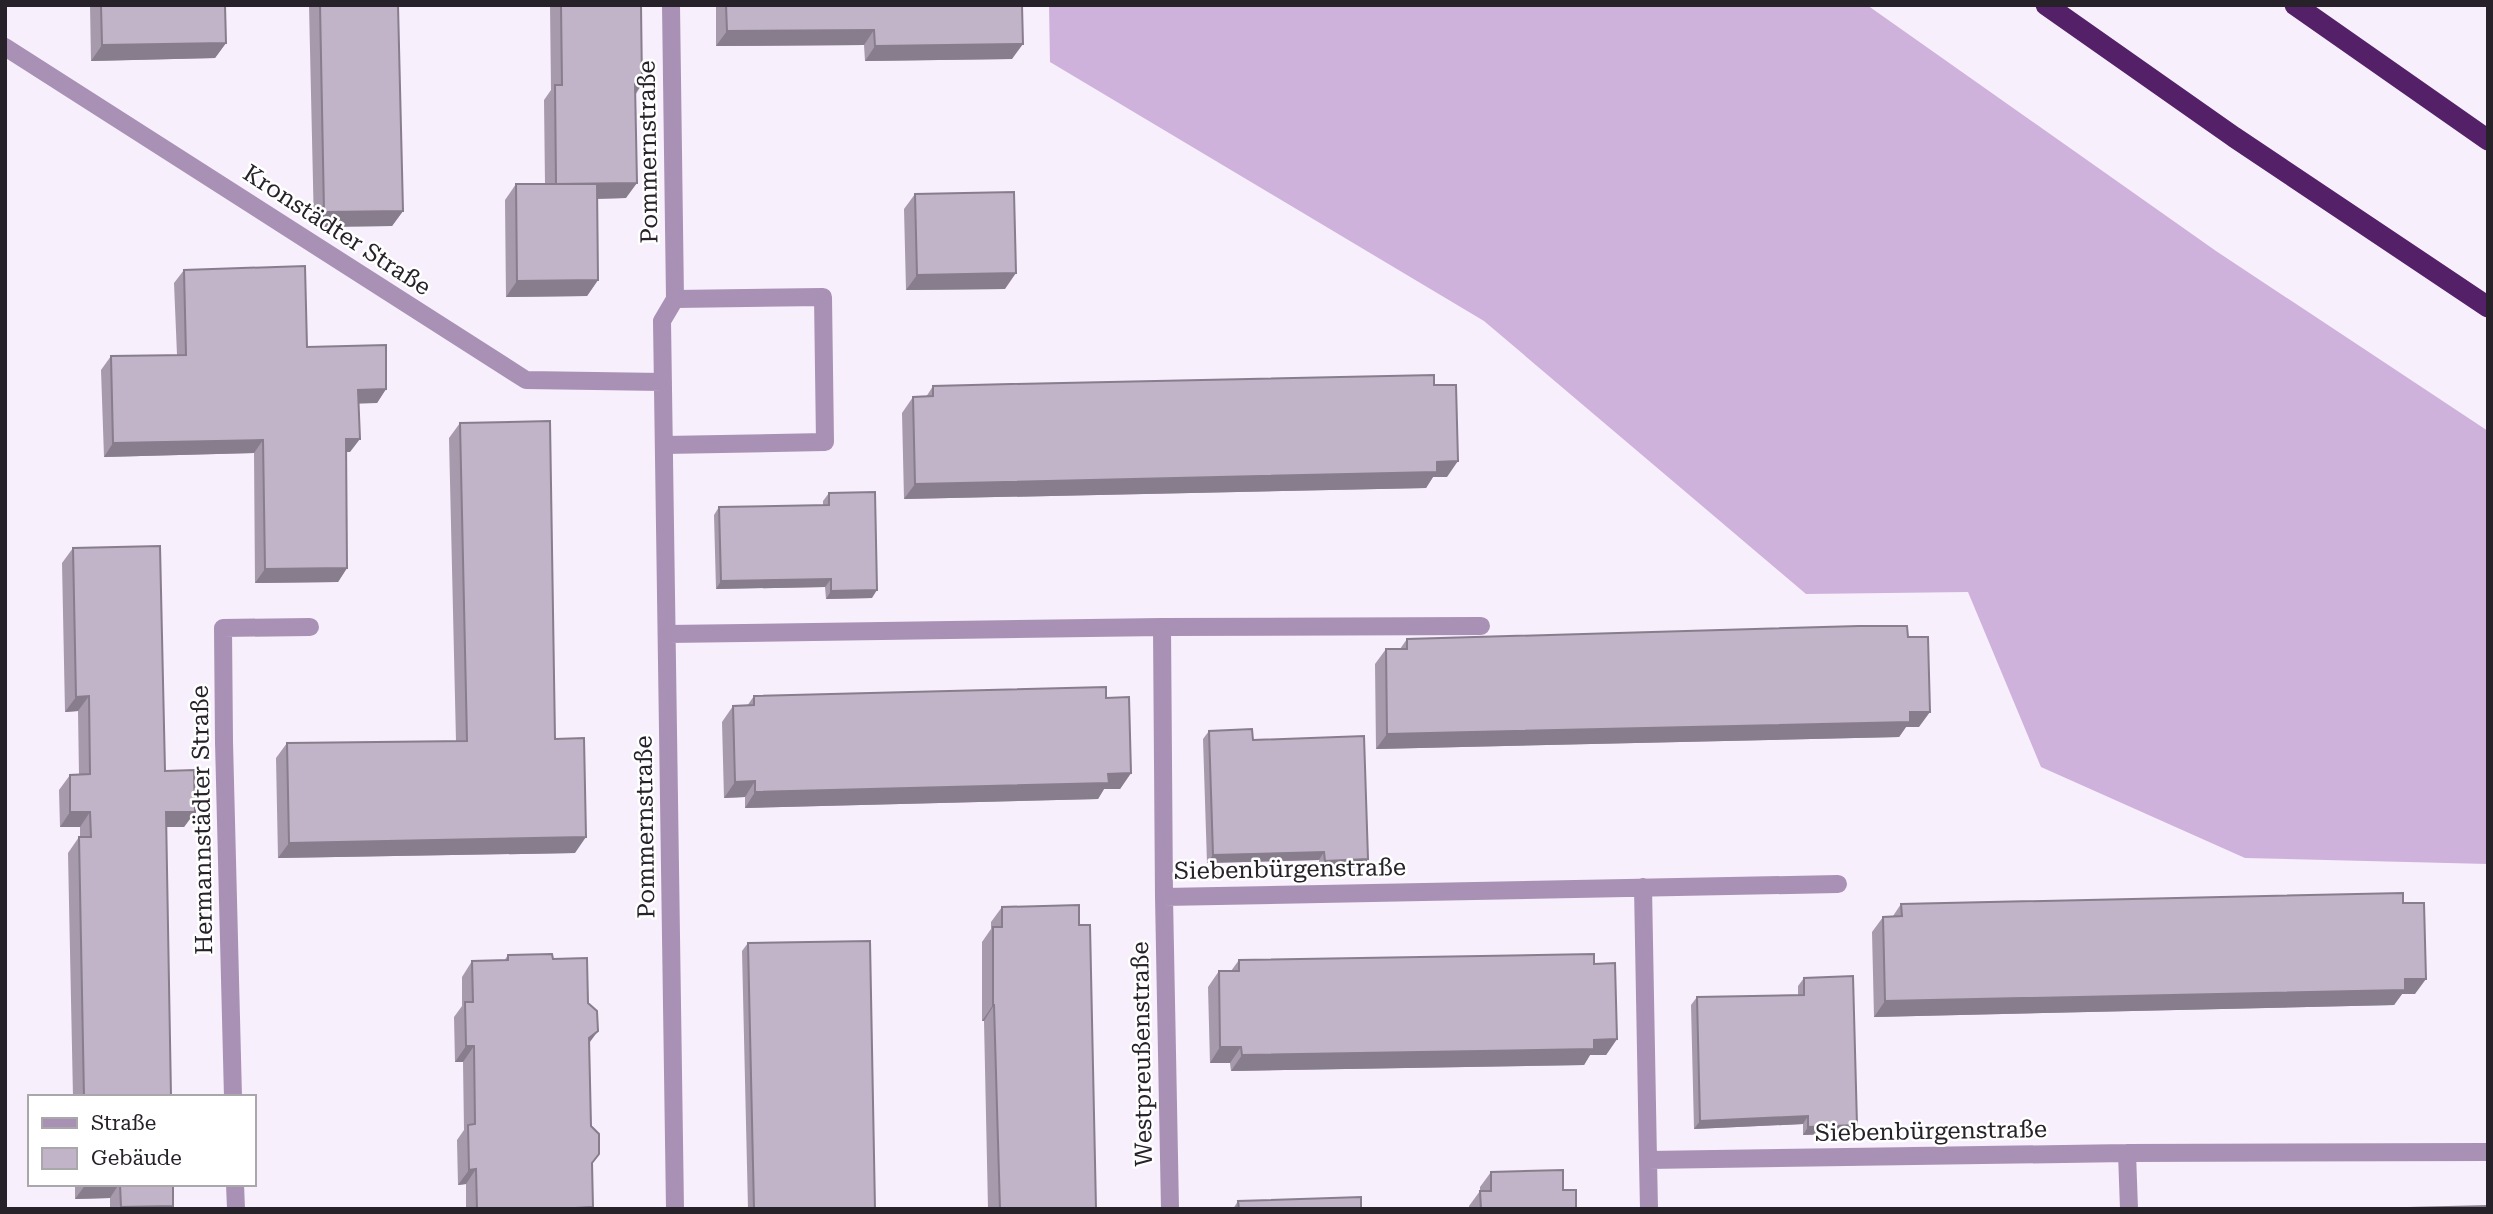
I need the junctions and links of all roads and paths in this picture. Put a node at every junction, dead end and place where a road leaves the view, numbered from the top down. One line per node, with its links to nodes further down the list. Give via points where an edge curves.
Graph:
1 (671, 5): 6 (street, Pommernstraße)
2 (2046, 5): 7 (highway)
3 (2295, 5): 5 (highway)
4 (5, 47): 8 (street, Kronstädter Straße, via 526,380)
5 (2488, 140)
6 (675, 299): 8 (street, Pommernstraße, via 662,321); 9 (street, via 823,297 825,442)
7 (2488, 307)
8 (663, 382): 9 (street, Pommernstraße)
9 (664, 445): 13 (street, Pommernstraße)
10 (1481, 626): 12 (street)
11 (310, 627): 17 (street, Hermannstädter Straße, via 223,628)
12 (1162, 627): 13 (street); 16 (street, Siebenbürgenstraße)
13 (667, 634): 23 (street, Pommernstraße)
14 (1838, 884): 15 (street, Siebenbürgenstraße)
15 (1643, 887): 16 (street, Siebenbürgenstraße); 20 (street)
16 (1164, 897): 24 (street, Westpreußenstraße)
17 (233, 1095)
18 (2488, 1152): 19 (street, Siebenbürgenstraße)
19 (2127, 1153): 20 (street, Siebenbürgenstraße); 26 (street)
20 (1648, 1160): 25 (street)
21 (235, 1186): 22 (street)
22 (236, 1209)
23 (675, 1209)
24 (1170, 1209)
25 (1649, 1209)
26 (2129, 1209)

